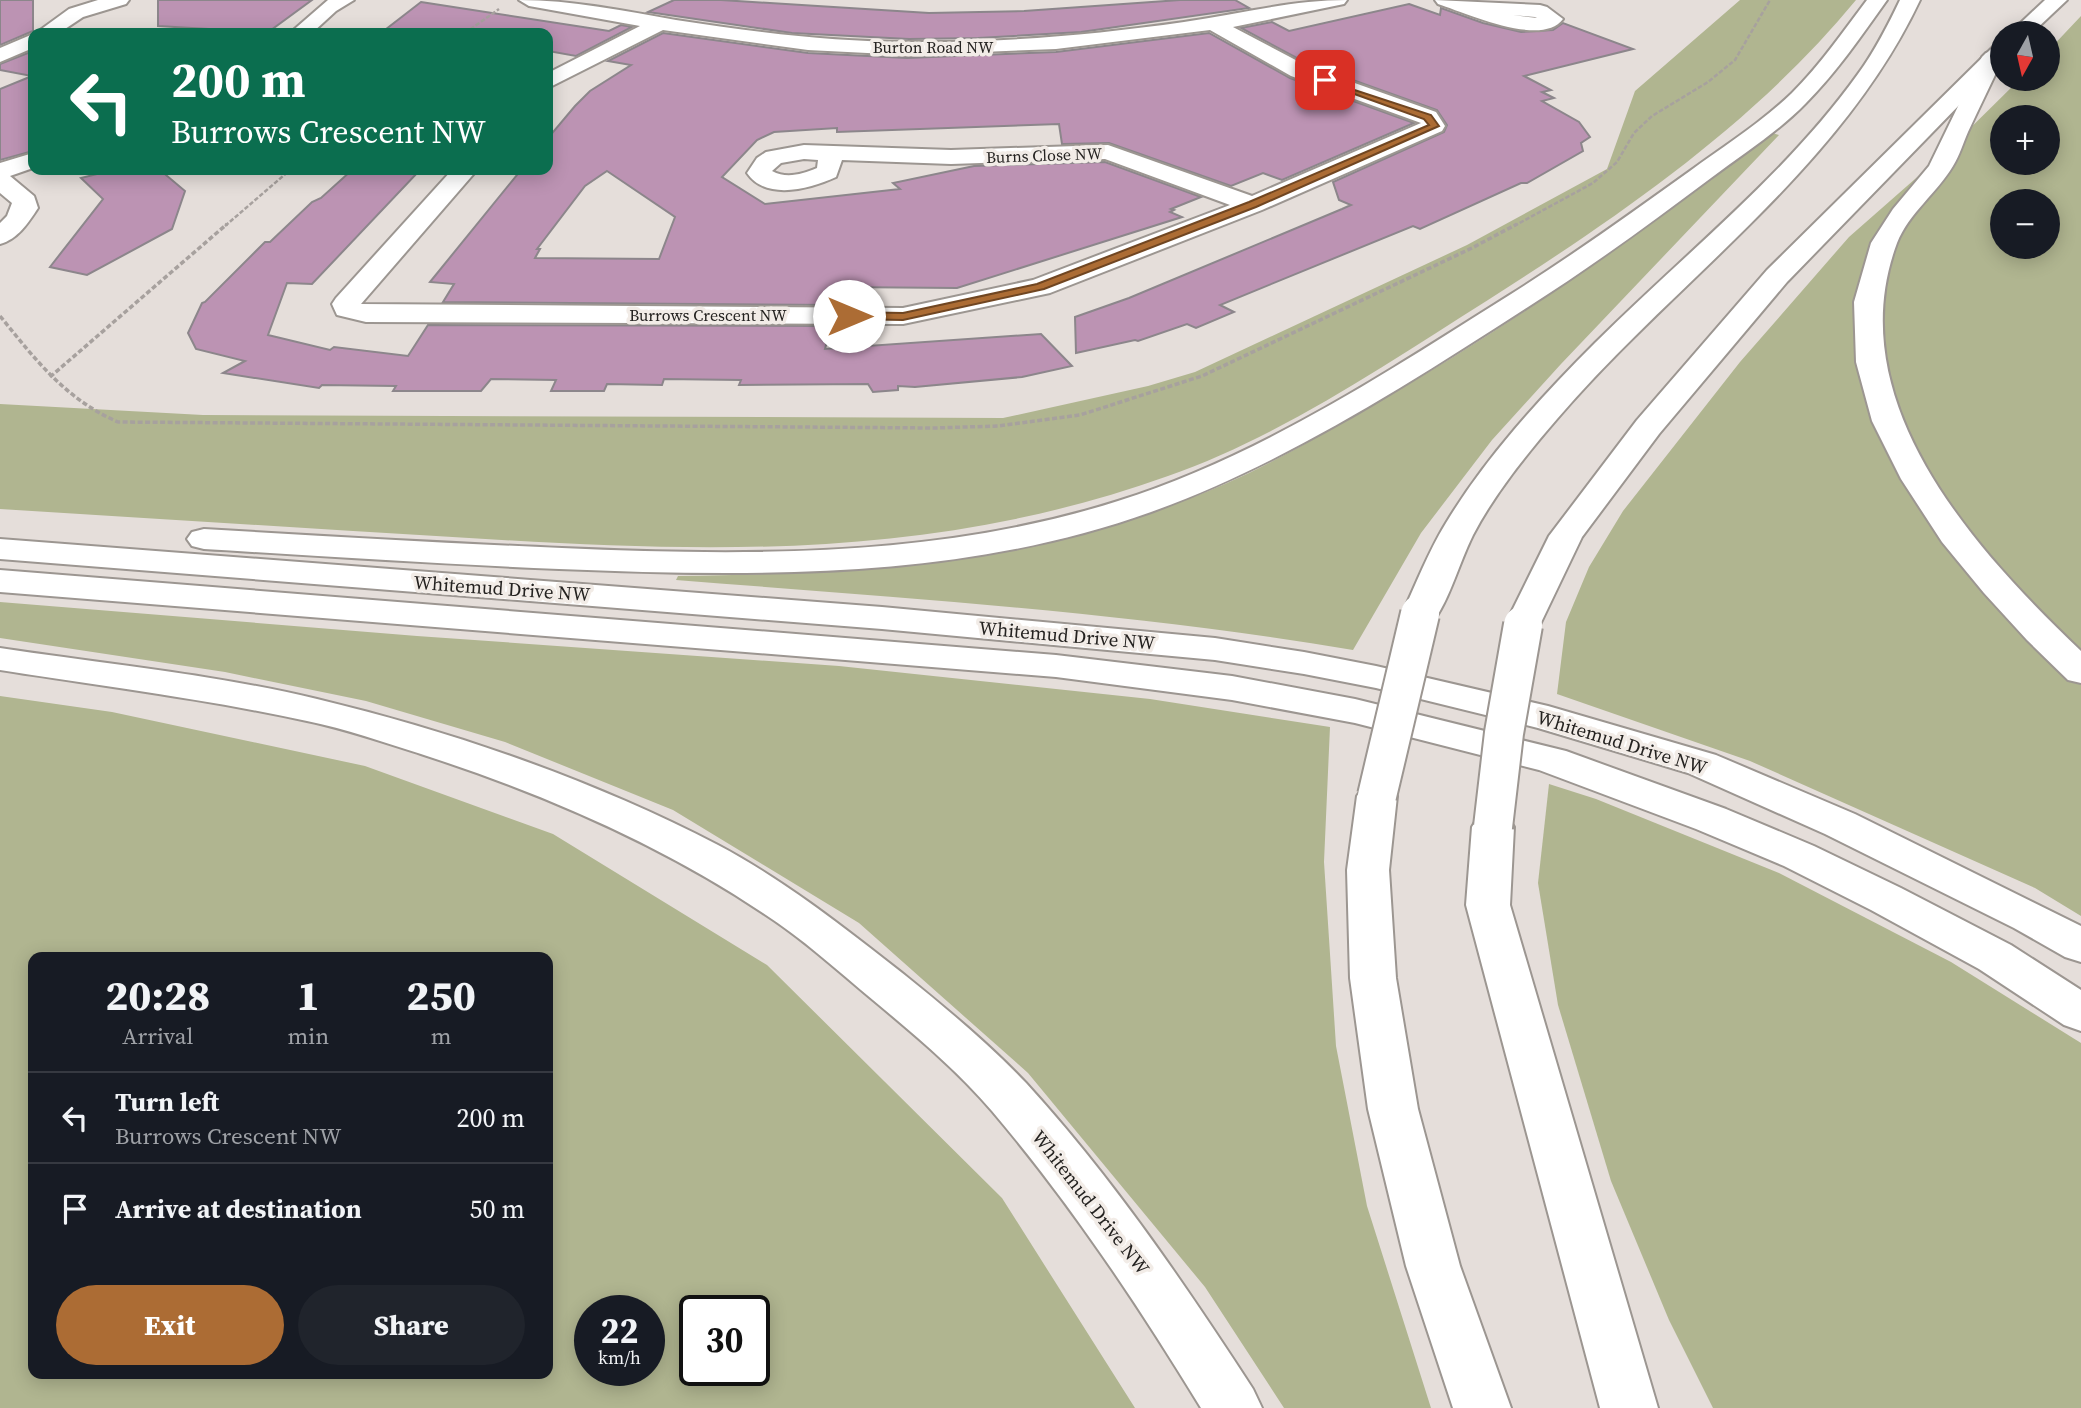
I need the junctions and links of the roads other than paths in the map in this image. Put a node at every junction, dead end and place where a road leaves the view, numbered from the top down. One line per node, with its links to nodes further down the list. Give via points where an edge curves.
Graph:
1 (119, 0): 9 (main road)
2 (344, 0): 15 (main road)
3 (1337, 0): 13 (main road, Burton Road NW)
4 (1445, 0): 10 (main road)
5 (1877, 0): 28 (main road, via 1800,97 1681,189 1546,284 1282,444 1209,479 1132,508 1038,533 930,552 830,562 710,565)
6 (1910, 0): 37 (main road, bridge, via 1868,79 1795,164 1592,364 1531,432 1468,514 1420,614 1377,796 1368,870 1373,978 1393,1109 1433,1266)
7 (2057, 0): 11 (main road)
8 (544, 1): 12 (main road, Burton Road NW)
9 (77, 7): 14 (main road)
10 (1470, 7)
11 (2033, 21)
12 (663, 22): 13 (main road, Burton Road NW, via 760,38 898,48 1031,46); 20 (main road)
13 (1213, 24): 26 (main road, Burrows Crescent NW, via 1299,71 1428,117 1434,124)
14 (52, 28)
15 (306, 28)
16 (28, 42): 17 (main road)
17 (0, 56)
18 (1990, 61): 35 (main road, bridge, via 1777,276 1648,427 1566,536 1523,625 1504,733 1488,905)
19 (1990, 69): 32 (main road, via 1939,169 1884,242 1868,316 1873,378 1915,479 1944,523 2022,614)
20 (553, 78)
21 (827, 155): 26 (main road, Burns Close NW, via 1108,152)
22 (28, 162): 23 (main road)
23 (0, 171)
24 (461, 175): 26 (main road, Burrows Crescent NW, via 346,304 347,309 366,314 903,316 1040,287)
25 (0, 180): 27 (main road, via 24,201 25,208)
26 (1253, 205)
27 (0, 236)
28 (0, 526)
29 (0, 549): 33 (main road, Whitemud Drive NW, via 882,618 1215,649 1304,663 1548,718 1702,764 1874,840)
30 (0, 581): 34 (main road, via 1056,666 1233,688 1355,711 1552,760 1711,819 1886,899 1995,957)
31 (0, 659): 36 (main road, Whitemud Drive NW, via 217,692 386,730 591,803 704,856 782,904 850,956 944,1033 1008,1096 1106,1217)
32 (2081, 672)
33 (2081, 946)
34 (2081, 1013)
35 (1601, 1304): 38 (main road); 39 (main road)
36 (1233, 1408)
37 (1482, 1408)
38 (1629, 1408)
39 (1659, 1408)

